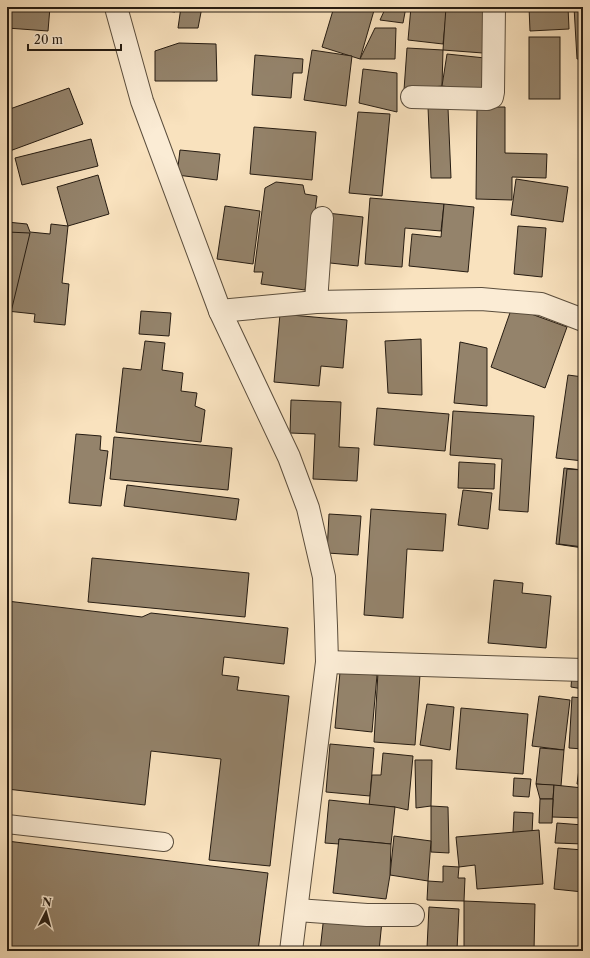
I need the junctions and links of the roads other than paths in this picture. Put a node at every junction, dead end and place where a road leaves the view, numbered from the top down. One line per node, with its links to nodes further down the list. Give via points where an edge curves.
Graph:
1 (116, 7): 6 (street, via 142,101)
2 (494, 7): 3 (street, via 492,97)
3 (412, 97)
4 (322, 218): 5 (street)
5 (316, 302): 6 (street); 7 (street, via 481,298 541,304)
6 (220, 311): 8 (street, via 288,457 308,508 324,577)
7 (583, 320)
8 (327, 662): 9 (street); 12 (street)
9 (583, 670)
10 (7, 824): 11 (lane)
11 (164, 842)
12 (297, 910): 13 (street, via 367,916); 14 (street)
13 (413, 915)
14 (292, 951)

